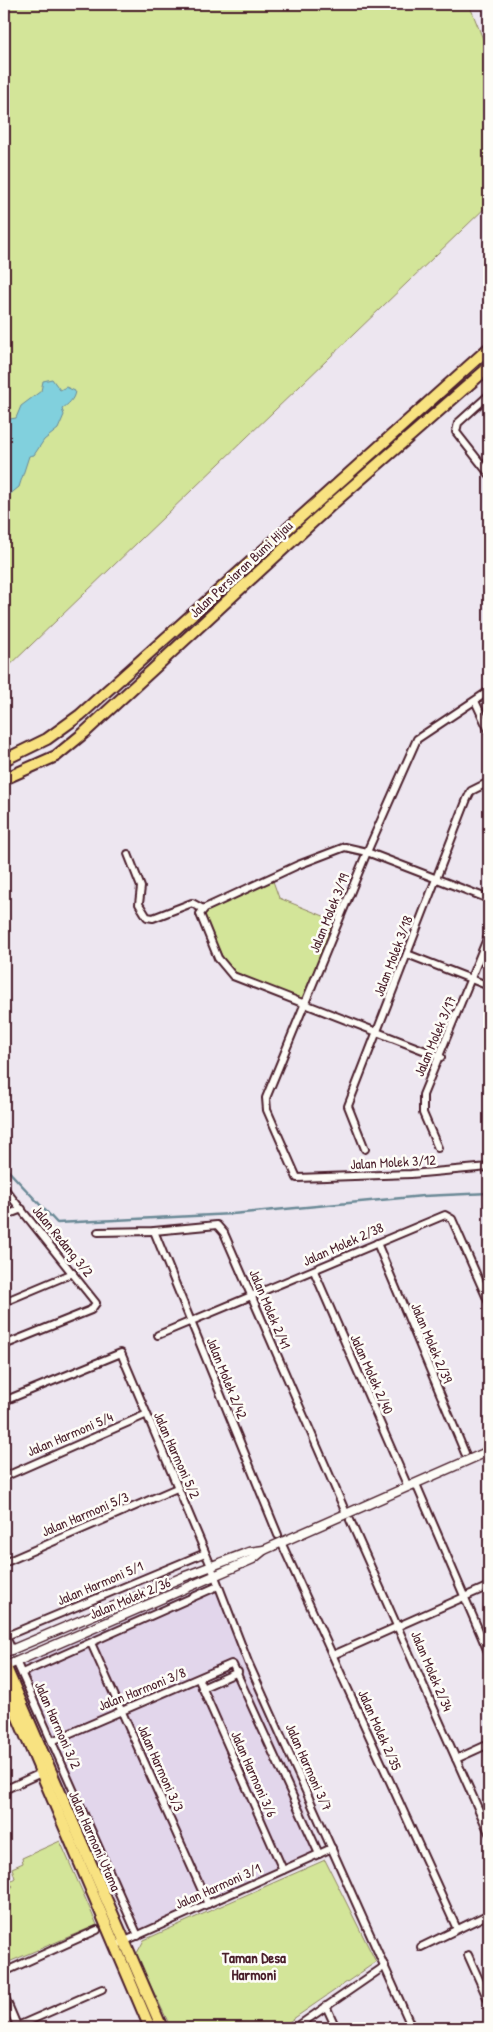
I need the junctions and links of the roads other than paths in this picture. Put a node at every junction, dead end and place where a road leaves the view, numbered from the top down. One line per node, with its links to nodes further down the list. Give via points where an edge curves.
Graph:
1 (489, 348): 3 (main road, Jalan Persiaran Bumi Hijau)
2 (489, 367): 4 (main road, Jalan Persiaran Bumi Hijau)
3 (454, 379): 4 (main road); 6 (main road, Jalan Persiaran Bumi Hijau)
4 (463, 390): 7 (main road, Jalan Persiaran Bumi Hijau)
5 (489, 394): 8 (street, via 458,423 456,432)
6 (384, 441): 7 (main road, via 391,442); 12 (main road, Jalan Persiaran Bumi Hijau, via 80,716 47,739)
7 (391, 452): 13 (main road, Jalan Persiaran Bumi Hijau, via 84,733 56,756)
8 (489, 474)
9 (489, 691): 10 (street, Jalan Molek 3/19)
10 (475, 700): 11 (street); 15 (street, Jalan Molek 3/19, via 417,739)
11 (489, 731)
12 (4, 760)
13 (4, 779)
14 (489, 782): 17 (street, Jalan Molek 3/18, via 471,791)
15 (367, 852): 17 (street); 19 (street, via 345,847 330,852); 24 (street, Jalan Molek 3/19)
16 (128, 854): 19 (street, via 140,887 139,904 147,917 153,918 192,902)
17 (437, 879): 18 (street); 21 (street, Jalan Molek 3/18)
18 (489, 899)
19 (203, 910): 24 (street, via 201,920 205,931 218,958 233,976)
20 (489, 934): 22 (street, Jalan Molek 3/17)
21 (407, 954): 22 (street); 25 (street, Jalan Molek 3/18)
22 (472, 979): 23 (street); 26 (street, Jalan Molek 3/17)
23 (489, 986)
24 (306, 1004): 25 (street); 30 (street, Jalan Molek 3/19, via 266,1098 267,1110)
25 (377, 1032): 26 (street); 28 (street, Jalan Molek 3/18, via 348,1106)
26 (440, 1057): 27 (street, Jalan Molek 3/17, via 421,1104)
27 (438, 1148)
28 (365, 1149)
29 (489, 1167): 30 (street, Jalan Molek 3/12, via 411,1174)
30 (297, 1178)
31 (4, 1188): 32 (street, Jalan Redang 3/2)
32 (22, 1209): 33 (street); 38 (street, Jalan Redang 3/2)
33 (4, 1216)
34 (154, 1231): 35 (street, Jalan Molek 2/41); 41 (street, Jalan Molek 2/41, via 217,1225 224,1233); 44 (street, Jalan Molek 2/42)
35 (98, 1232)
36 (377, 1243): 37 (street, Jalan Molek 2/38); 40 (street, Jalan Molek 2/38, via 448,1215); 50 (street, Jalan Molek 2/39)
37 (314, 1271): 41 (street, Jalan Molek 2/38); 53 (street, Jalan Molek 2/40)
38 (73, 1273): 42 (street); 46 (street, Jalan Redang 3/2, via 94,1299 95,1307)
39 (489, 1283): 40 (street)
40 (482, 1286): 43 (street, Jalan Molek 2/38)
41 (251, 1297): 44 (street, Jalan Molek 2/38); 55 (street, Jalan Molek 2/41)
42 (4, 1302)
43 (489, 1303)
44 (190, 1320): 45 (street, Jalan Molek 2/38); 56 (street, Jalan Molek 2/42)
45 (158, 1335)
46 (4, 1346)
47 (4, 1401): 48 (street, Jalan Harmoni 5/2, via 121,1353)
48 (146, 1415): 51 (street, Jalan Harmoni 5/4); 54 (street, Jalan Harmoni 5/2)
49 (489, 1451): 52 (street, Jalan Molek 2/36)
50 (465, 1453)
51 (4, 1477)
52 (416, 1484): 53 (street, Jalan Molek 2/36); 64 (street)
53 (408, 1487): 55 (street, Jalan Molek 2/36)
54 (177, 1488): 58 (street, Jalan Harmoni 5/2); 59 (street, Jalan Harmoni 5/3)
55 (348, 1517): 56 (street, Jalan Molek 2/36); 65 (street, Jalan Molek 2/34)
56 (280, 1538): 57 (street, Jalan Molek 2/36); 71 (street, Jalan Molek 2/35)
57 (264, 1550): 60 (street, Jalan Molek 2/36); 61 (street, Jalan Molek 2/36, via 253,1559)
58 (205, 1553): 60 (street, Jalan Harmoni 5/2); 66 (street, Jalan Harmoni 5/1)
59 (4, 1563)
60 (211, 1566): 61 (street, Jalan Harmoni 5/2); 68 (street, Jalan Molek 2/36)
61 (214, 1575): 62 (street, Jalan Harmoni 3/7); 72 (street, Jalan Molek 2/36)
62 (218, 1586): 67 (street); 86 (street, Jalan Harmoni 3/7, via 248,1662)
63 (489, 1586): 64 (street)
64 (465, 1597): 65 (street); 70 (street)
65 (399, 1626): 71 (street); 82 (street, Jalan Molek 2/34)
66 (4, 1635): 68 (street)
67 (91, 1643): 75 (street); 79 (street, Jalan Harmoni 3/3)
68 (12, 1650): 69 (street, Jalan Molek 2/36)
69 (4, 1653)
70 (489, 1654)
71 (333, 1655): 91 (street, Jalan Molek 2/35)
72 (16, 1662): 73 (street, Jalan Molek 2/36); 75 (street, Jalan Harmoni 3/2)
73 (4, 1666): 94 (main road, Jalan Harmoni Utama)
74 (238, 1672): 76 (street, Jalan Harmoni 3/8, via 231,1664); 78 (street); 87 (street, Jalan Harmoni 3/6)
75 (22, 1673): 80 (street, Jalan Harmoni 3/2)
76 (199, 1680): 78 (street, Jalan Harmoni 3/6); 79 (street, Jalan Harmoni 3/8)
77 (4, 1685): 83 (main road, Jalan Harmoni Utama)
78 (202, 1688): 88 (street, Jalan Harmoni 3/6)
79 (121, 1711): 80 (street, Jalan Harmoni 3/8); 89 (street, Jalan Harmoni 3/3)
80 (52, 1741): 93 (street, Jalan Harmoni 3/2)
81 (489, 1744): 82 (street)
82 (456, 1759): 85 (street, Jalan Molek 2/34)
83 (41, 1773): 84 (street); 95 (main road, Jalan Harmoni Utama)
84 (4, 1790)
85 (489, 1833)
86 (332, 1848): 87 (street, Jalan Harmoni 3/1); 98 (street, Jalan Harmoni 3/7)
87 (319, 1854): 88 (street, Jalan Harmoni 3/1)
88 (283, 1870): 89 (street, Jalan Harmoni 3/1)
89 (208, 1904): 93 (street, Jalan Harmoni 3/1)
90 (489, 1914): 91 (street)
91 (457, 1929): 96 (street)
92 (97, 1930): 99 (street)
93 (138, 1936): 94 (street, Jalan Harmoni 3/1)
94 (124, 1942): 95 (street, Jalan Harmoni 3/1); 106 (main road, Jalan Harmoni Utama)
95 (114, 1946): 105 (main road, Jalan Harmoni Utama)
96 (421, 1947)
97 (468, 1955): 102 (street)
98 (385, 1966): 103 (street); 109 (street, Jalan Harmoni 3/7)
99 (4, 1972)
100 (102, 1990): 104 (street)
101 (4, 1995): 104 (street)
102 (489, 2002)
103 (326, 2006): 107 (street); 108 (street)
104 (16, 2028)
105 (150, 2028)
106 (162, 2028)
107 (295, 2028)
108 (336, 2028)
109 (412, 2028)

